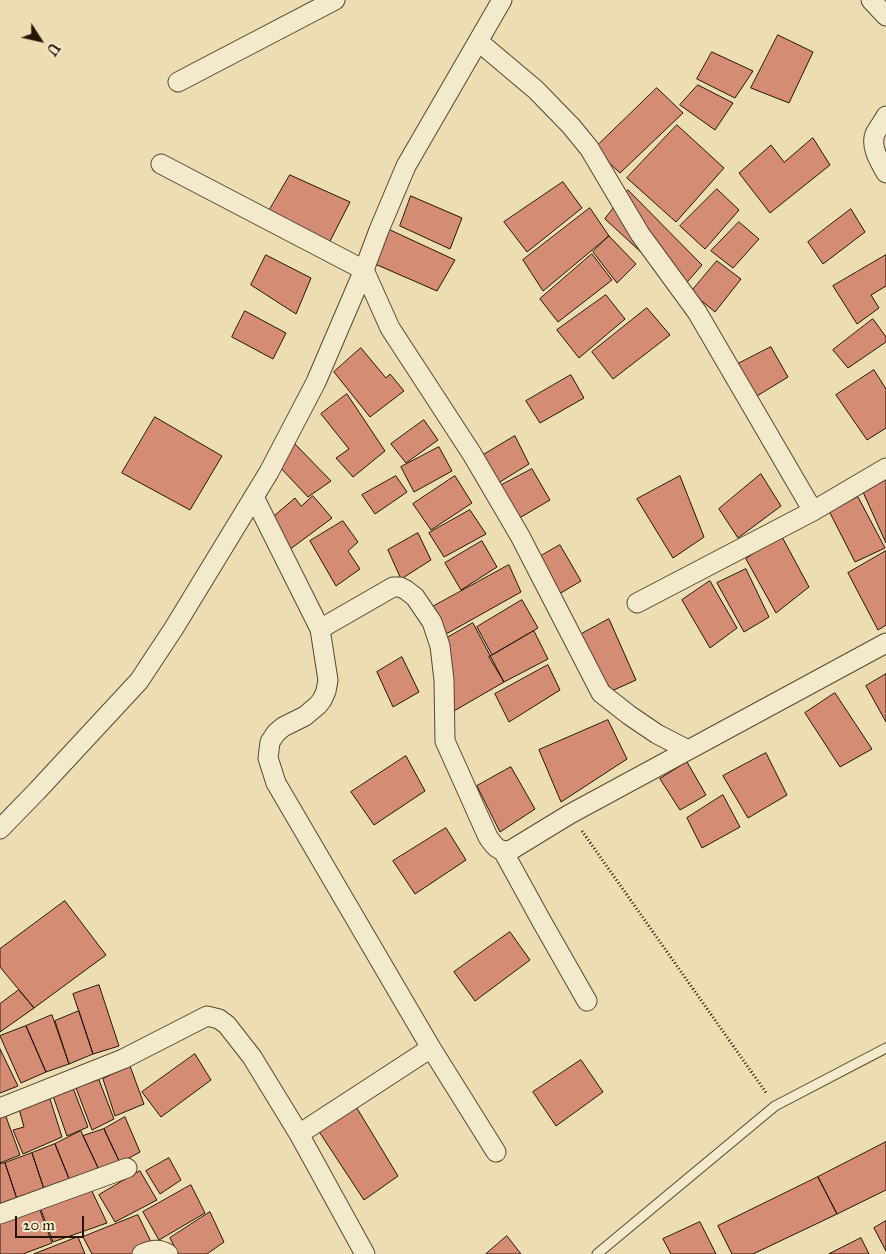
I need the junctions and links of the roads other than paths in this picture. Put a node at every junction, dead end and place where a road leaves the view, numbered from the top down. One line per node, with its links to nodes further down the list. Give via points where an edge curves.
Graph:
1 (335, 0): 6 (street)
2 (502, 0): 5 (street)
3 (871, 0): 4 (street)
4 (886, 16)
5 (479, 42): 10 (street, via 406,166); 13 (street, via 536,90 589,148 640,234 697,312)
6 (178, 82)
7 (886, 116): 9 (street, via 874,138 876,152)
8 (161, 164): 10 (street)
9 (886, 173)
10 (364, 270): 12 (street, via 304,407); 17 (street, via 390,328 472,454 520,536 601,693 657,734)
11 (886, 468): 13 (street)
12 (254, 497): 15 (street); 18 (street, via 139,681)
13 (813, 511): 14 (street)
14 (637, 603)
15 (320, 629): 19 (street, via 393,587 400,587 415,597 432,622 440,646 445,741 488,837); 21 (street, via 328,680 326,691 318,705 305,716 276,733 270,742 268,758 276,784)
16 (886, 643): 17 (street)
17 (688, 750): 19 (street, via 570,814 512,850)
18 (0, 829)
19 (503, 851): 20 (street)
20 (587, 1001)
21 (431, 1048): 24 (street); 25 (street)
22 (886, 1048): 31 (lane, via 775,1106)
23 (0, 1108): 24 (street, via 124,1059 207,1016 226,1025 252,1057)
24 (299, 1134): 30 (street)
25 (496, 1152)
26 (127, 1168): 27 (street)
27 (0, 1214)
28 (142, 1254): 29 (street, via 157,1249)
29 (168, 1254)
30 (365, 1254)
31 (597, 1254)

